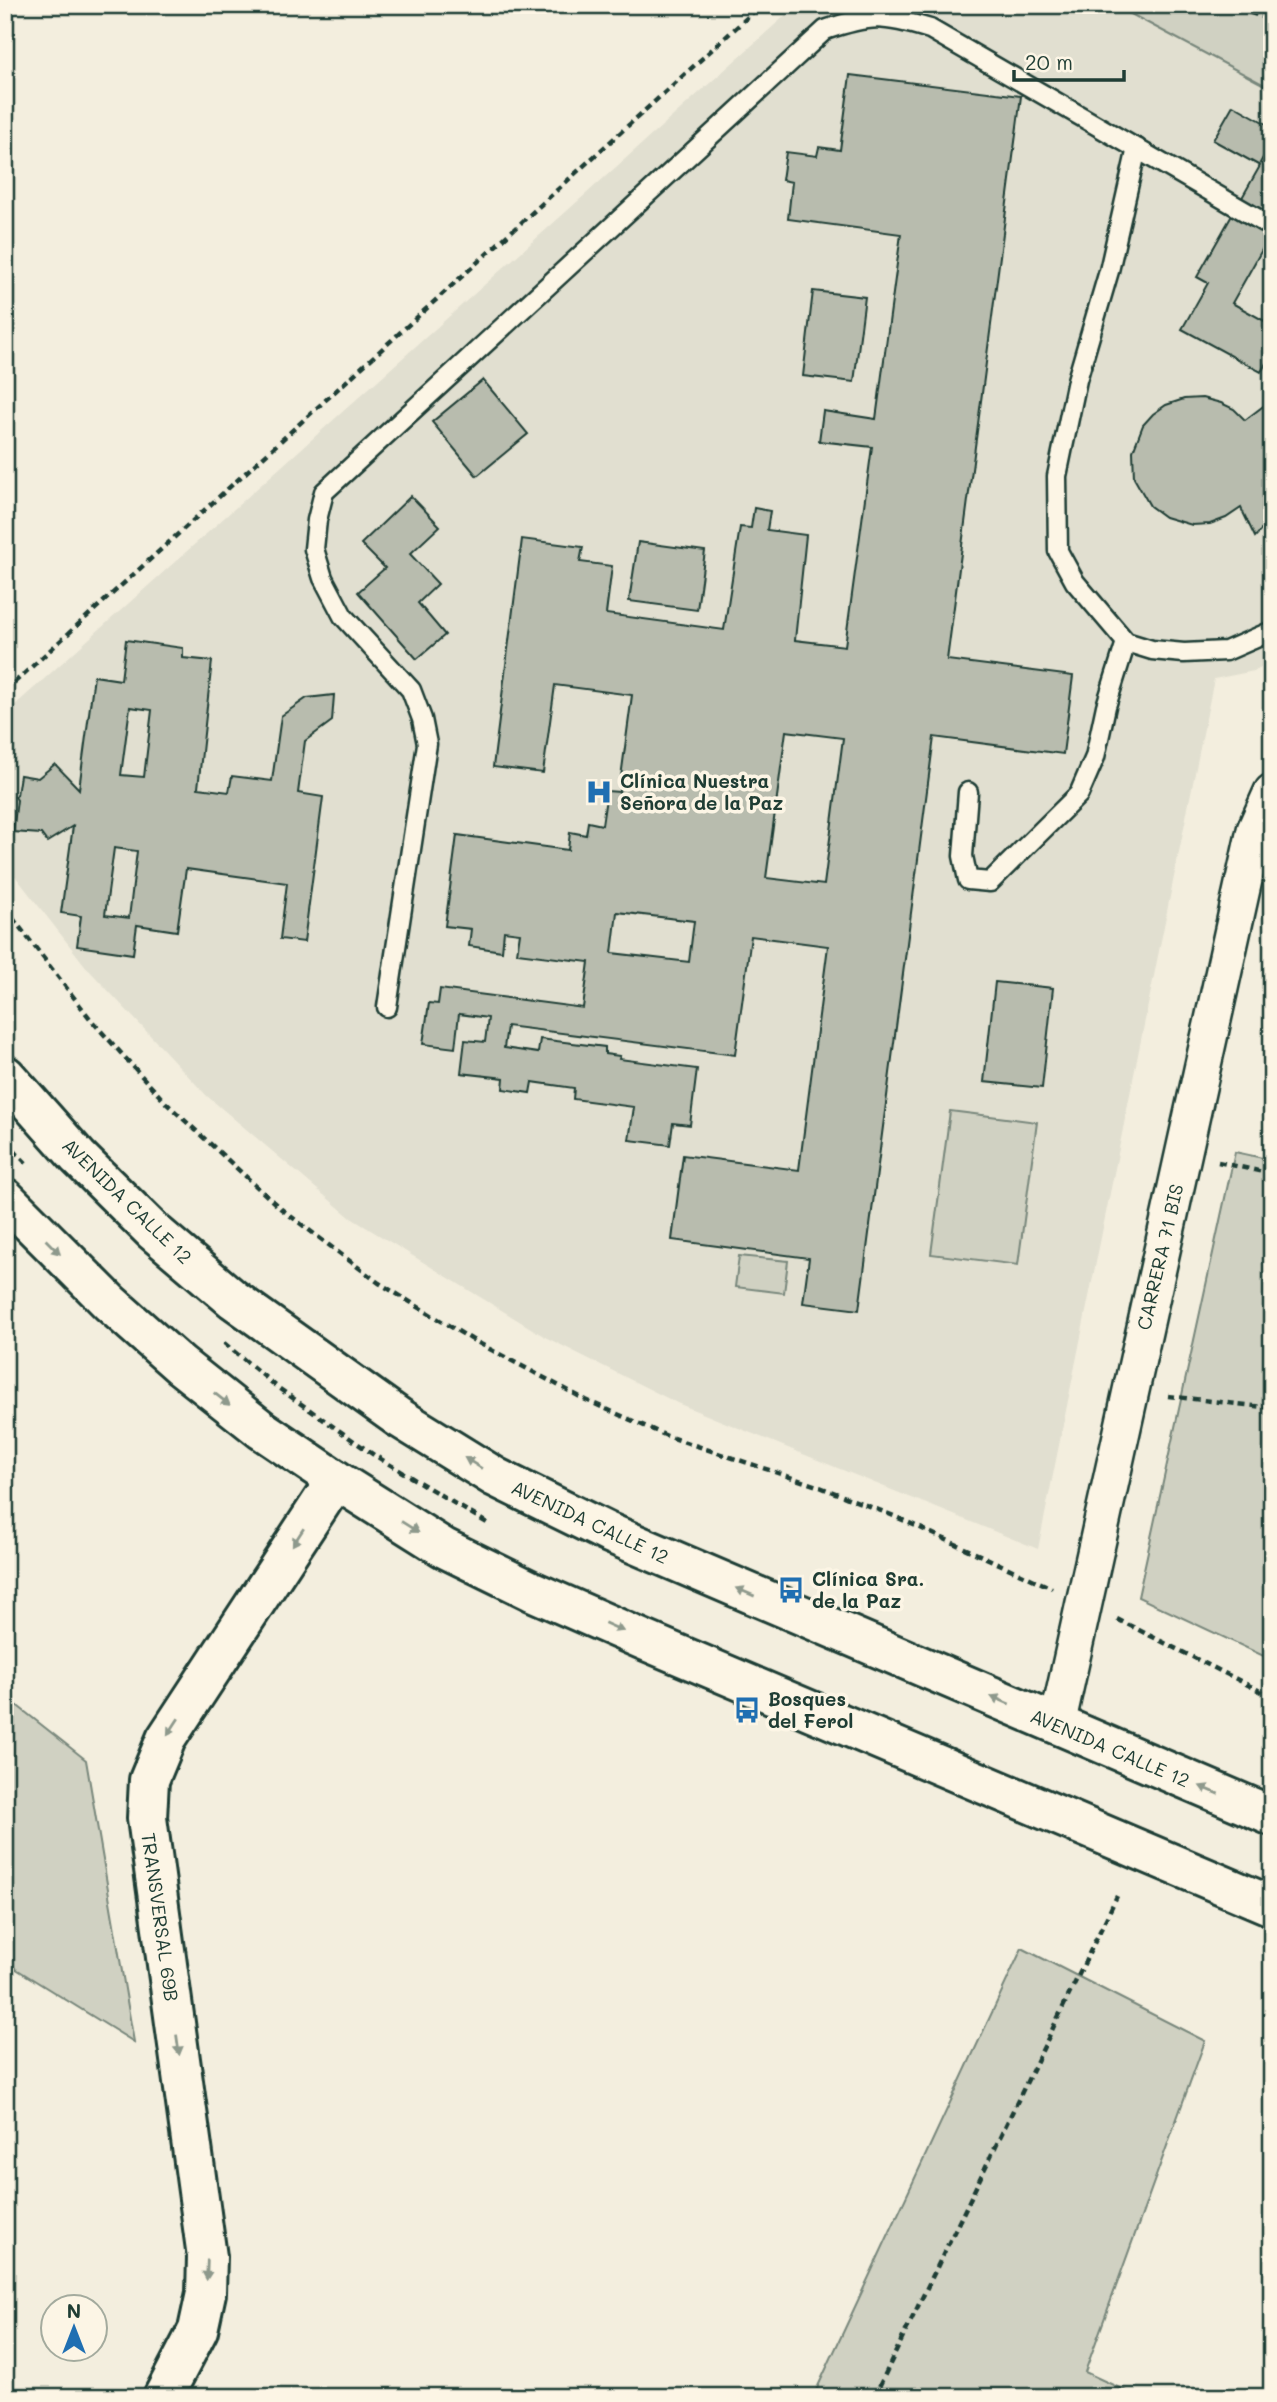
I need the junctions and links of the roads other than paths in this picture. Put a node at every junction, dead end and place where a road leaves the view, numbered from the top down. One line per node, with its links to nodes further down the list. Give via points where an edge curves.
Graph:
1 (1137, 148): 2 (lane); 4 (lane, via 1057,476 1058,551 1075,582); 7 (lane, via 930,29 891,18 859,18 825,30 324,492 314,549 323,578 343,616 411,690 427,744)
2 (1272, 226)
3 (1272, 631): 4 (lane, via 1226,651 1184,653)
4 (1126, 642): 5 (lane, via 1095,757 1079,794 990,882 968,880 963,856)
5 (968, 792)
6 (1272, 792): 11 (street, CARRERA 71 BIS, via 1255,830)
7 (387, 1007)
8 (5, 1075): 11 (main road, AVENIDA CALLE 12, one-way to 8, via 607,1532 495,1477 398,1417 233,1299 153,1231)
9 (5, 1198): 10 (main road, one-way to 10, via 180,1365 262,1430)
10 (336, 1480): 13 (main road, one-way to 13, via 444,1548 531,1591); 14 (main road, TRANSVERSAL 69B, one-way to 14, via 166,1739 149,1780 146,1818 208,2257 198,2330)
11 (1057, 1725): 12 (main road, AVENIDA CALLE 12, one-way to 11)
12 (1272, 1816)
13 (1272, 1906)
14 (163, 2397)

